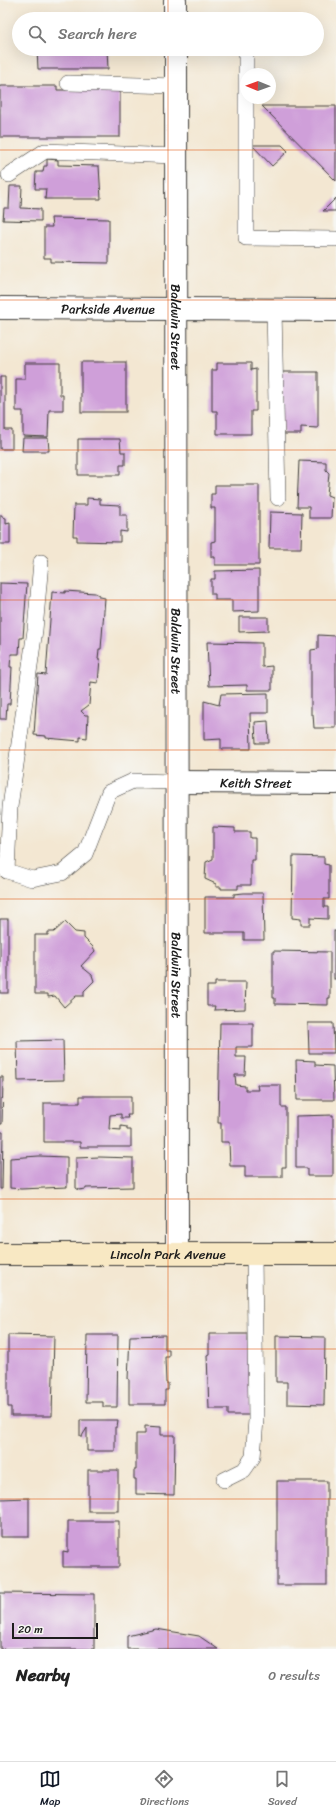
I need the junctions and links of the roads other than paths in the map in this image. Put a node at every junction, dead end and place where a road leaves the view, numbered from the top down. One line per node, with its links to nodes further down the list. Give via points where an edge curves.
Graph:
1 (176, 0): 2 (street)
2 (176, 12)
3 (176, 56): 6 (street, Baldwin Street)
4 (246, 56): 9 (lane, via 246,238)
5 (68, 83): 6 (lane)
6 (176, 86): 7 (street, Baldwin Street)
7 (176, 156): 8 (lane, via 45,151); 11 (street, Baldwin Street)
8 (9, 176)
9 (336, 239)
10 (0, 308): 11 (street, Parkside Avenue)
11 (176, 308): 12 (street, Parkside Avenue); 16 (street, Baldwin Street)
12 (274, 309): 13 (street, Parkside Avenue); 14 (lane)
13 (336, 310)
14 (278, 498)
15 (41, 562): 18 (lane, via 35,630)
16 (176, 782): 17 (street, Keith Street); 18 (lane, via 133,781 109,792 85,854 62,873 32,879); 20 (street, Baldwin Street)
17 (336, 783)
18 (3, 868)
19 (0, 1254): 20 (street, Lincoln Park Avenue)
20 (177, 1254): 21 (street, Lincoln Park Avenue)
21 (254, 1254): 22 (street, Lincoln Park Avenue); 23 (lane, via 256,1420 253,1457 244,1470)
22 (336, 1254)
23 (224, 1480)

